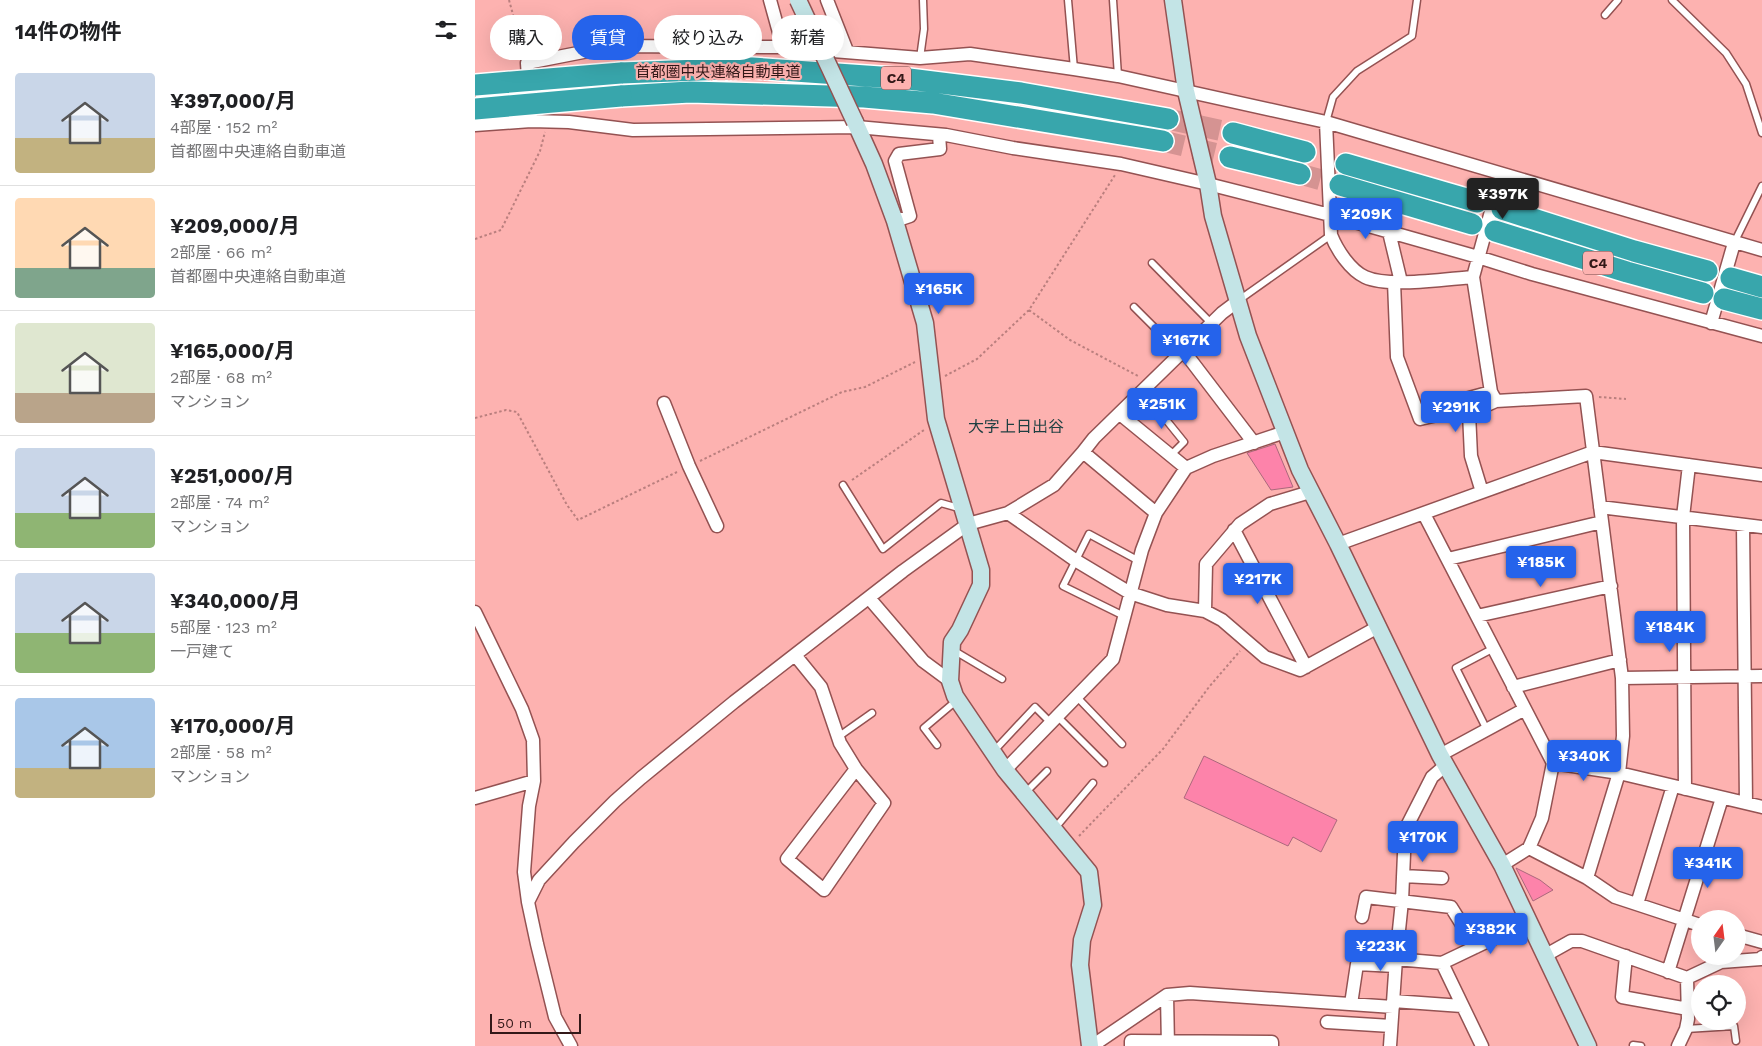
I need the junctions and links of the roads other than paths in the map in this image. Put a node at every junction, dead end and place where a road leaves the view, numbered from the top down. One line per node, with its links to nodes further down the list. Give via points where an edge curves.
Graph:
1 (770, 0): 11 (street)
2 (798, 0): 25 (street, bridge)
3 (827, 0): 15 (street)
4 (923, 0): 16 (lane, via 924,30)
5 (1068, 0): 17 (lane)
6 (1113, 0): 18 (lane)
7 (1173, 0): 20 (street)
8 (1417, 0): 24 (lane, via 1412,36 1357,70 1333,97)
9 (1617, 0): 12 (lane)
10 (1672, 0): 28 (lane, via 1726,52 1746,84)
11 (774, 15)
12 (1605, 15)
13 (772, 47): 23 (street, via 614,46 527,63)
14 (844, 51): 15 (street)
15 (847, 51): 16 (street)
16 (920, 58): 17 (street, via 970,54)
17 (1074, 69): 18 (street)
18 (1118, 76): 20 (street)
19 (475, 85): 22 (highway, 首都圏中央連絡自動車道 / C4, bridge, via 621,73 752,68 909,79 1021,93)
20 (1186, 91): 24 (street); 36 (street)
21 (475, 110): 30 (highway, 首都圏中央連絡自動車道 / C4, bridge, via 690,92 864,97 933,103)
22 (1168, 119)
23 (531, 121): 25 (street, via 633,130); 26 (street)
24 (1326, 122): 35 (street); 41 (street)
25 (856, 124): 29 (street); 42 (street)
26 (475, 125)
27 (1233, 133): 31 (highway)
28 (1762, 133)
29 (939, 135): 36 (street, via 1121,164); 42 (street, via 940,148 899,154 895,161 910,216)
30 (1163, 141)
31 (1305, 152)
32 (1230, 157): 34 (highway)
33 (1346, 164): 39 (highway)
34 (1300, 174)
35 (1501, 175): 47 (street); 49 (street)
36 (1208, 184): 41 (street); 58 (street, via 1213,216)
37 (1340, 185): 43 (highway)
38 (1761, 188): 47 (lane)
39 (1477, 202)
40 (1503, 209): 51 (highway, C4)
41 (1330, 215): 44 (street); 46 (street)
42 (895, 221): 84 (street, via 925,323 938,424)
43 (1472, 224)
44 (1389, 232): 49 (street); 54 (street)
45 (1495, 232): 56 (highway, C4)
46 (1331, 236): 54 (street, via 1352,267 1364,276 1377,281); 58 (lane)
47 (1734, 243): 48 (street); 61 (street)
48 (1762, 250)
49 (1478, 257): 52 (street); 61 (street)
50 (1152, 262): 62 (lane)
51 (1707, 272)
52 (1473, 277): 54 (street); 66 (street)
53 (1731, 278): 55 (highway)
54 (1398, 282): 66 (street, via 1397,357 1420,419 1437,415 1458,401)
55 (1762, 287)
56 (1703, 293)
57 (1724, 299): 60 (highway)
58 (1238, 301): 62 (street); 69 (street)
59 (1133, 307): 64 (lane, via 1174,347)
60 (1762, 309)
61 (1711, 323): 63 (street)
62 (1211, 324): 64 (street)
63 (1762, 336)
64 (1183, 350): 65 (street); 70 (street)
65 (1146, 386): 68 (street); 73 (lane, via 1184,442)
66 (1493, 397): 72 (street, via 1586,396); 79 (street, via 1469,413 1471,456)
67 (664, 403): 88 (street)
68 (1120, 414): 71 (street); 73 (street)
69 (1285, 432): 70 (street); 78 (street)
70 (1254, 443): 75 (street)
71 (1083, 452): 81 (street, via 1054,485); 82 (street)
72 (1593, 452): 74 (street); 79 (street); 80 (street)
73 (1171, 455): 75 (street)
74 (1689, 465): 76 (street); 85 (street)
75 (1187, 468): 82 (street)
76 (1762, 475)
77 (843, 486): 84 (lane, via 883,549 941,503)
78 (1311, 492): 90 (street, via 1270,504); 91 (street)
79 (1482, 492): 83 (street)
80 (1600, 506): 85 (street); 86 (street)
81 (1008, 513): 84 (street); 93 (street)
82 (1156, 513): 94 (street)
83 (1425, 514): 91 (street); 92 (street)
84 (965, 517): 97 (street); 104 (street, via 981,570 981,585 952,642)
85 (1683, 517): 87 (street); 112 (street)
86 (1602, 522): 92 (street); 95 (street)
87 (1743, 525): 89 (street); 108 (street)
88 (717, 526)
89 (1762, 528)
90 (1234, 530): 98 (street, via 1207,564); 107 (street)
91 (1338, 544): 102 (street)
92 (1448, 559): 101 (street)
93 (1075, 560): 94 (lane, via 1089,534); 96 (street); 100 (lane, via 1063,586)
94 (1139, 561): 96 (street)
95 (1611, 586): 101 (street); 106 (street)
96 (1130, 593): 98 (street, via 1167,605); 100 (street)
97 (869, 598): 105 (street); 113 (street, via 923,661)
98 (1205, 611): 107 (street, via 1222,620 1265,657 1300,670)
99 (475, 612): 132 (street, via 522,709 533,740)
100 (1124, 616): 115 (street, via 1113,658)
101 (1477, 616): 103 (street)
102 (1379, 628): 107 (street); 125 (street)
103 (1494, 648): 114 (street); 120 (lane, via 1456,668)
104 (952, 649): 110 (lane); 113 (street)
105 (795, 655): 121 (street, via 821,687); 147 (street, via 615,801 539,880)
106 (1620, 660): 111 (street); 114 (street)
107 (1306, 666)
108 (1745, 675): 109 (street); 112 (street); 138 (street)
109 (1762, 676)
110 (1002, 678)
111 (1622, 678): 112 (street); 131 (street, via 1623,736)
112 (1684, 678): 134 (street)
113 (950, 681): 116 (street)
114 (1513, 687): 117 (street)
115 (1076, 696): 119 (street); 122 (lane)
116 (957, 701): 123 (lane, via 924,728); 124 (street)
117 (1525, 709): 120 (street); 127 (street)
118 (872, 713): 121 (lane)
119 (1054, 720): 124 (lane, via 1035,707); 126 (lane); 129 (street)
120 (1487, 730): 125 (street)
121 (838, 736): 128 (street)
122 (1122, 744)
123 (937, 745)
124 (992, 752): 129 (street)
125 (1443, 760): 142 (street); 143 (street, via 1405,830)
126 (1105, 763)
127 (1553, 763): 131 (street); 141 (street, via 1542,818)
128 (857, 769): 128 (street, via 884,803 824,890 787,859)
129 (1005, 770): 135 (street)
130 (1047, 771): 135 (lane)
131 (1619, 773): 134 (street); 145 (street)
132 (534, 781): 136 (street); 147 (street, via 524,872)
133 (1093, 783): 140 (lane)
134 (1679, 788): 137 (street); 148 (street)
135 (1024, 794): 140 (street)
136 (475, 798)
137 (1722, 798): 138 (street); 150 (street)
138 (1746, 803): 139 (street)
139 (1762, 807)
140 (1053, 829): 175 (street, via 1089,872 1092,886 1093,905 1082,940 1080,965)
141 (1529, 848): 142 (street); 145 (street)
142 (1501, 865): 151 (street)
143 (1403, 876): 144 (street); 146 (street)
144 (1442, 878)
145 (1587, 878): 148 (street, via 1615,897)
146 (1402, 901): 149 (street, via 1365,897); 155 (street, via 1451,907); 159 (street)
147 (528, 902): 174 (street, via 555,1017)
148 (1637, 904): 150 (street)
149 (1362, 917)
150 (1684, 920): 152 (street); 161 (street)
151 (1528, 922): 155 (street); 156 (street)
152 (1691, 922)
153 (1746, 938): 154 (street)
154 (1762, 942)
155 (1476, 947): 160 (street)
156 (1546, 955): 157 (street, via 1571,941 1582,941); 180 (street)
157 (1626, 956): 161 (street); 167 (street, via 1622,997)
158 (1762, 957): 162 (street, via 1721,962)
159 (1396, 963): 160 (street); 164 (street, via 1357,964); 165 (street)
160 (1442, 963): 166 (street)
161 (1668, 972): 162 (street)
162 (1687, 978): 167 (street)
163 (1167, 995): 164 (street, via 1190,993); 172 (street); 175 (street)
164 (1351, 1004): 165 (street)
165 (1393, 1004): 166 (street); 169 (street)
166 (1462, 1006): 179 (street)
167 (1688, 1009): 170 (street)
168 (1327, 1022): 169 (street)
169 (1391, 1026): 178 (street)
170 (1686, 1029): 171 (lane, via 1734,1026); 182 (street)
171 (1736, 1041)
172 (1168, 1044): 176 (street, via 1131,1041); 177 (street, via 1273,1042)
173 (1633, 1045): 181 (lane)
174 (571, 1046)
175 (1091, 1046)
176 (1131, 1046)
177 (1272, 1046)
178 (1390, 1046)
179 (1481, 1046)
180 (1588, 1046)
181 (1641, 1046)
182 (1678, 1046)

